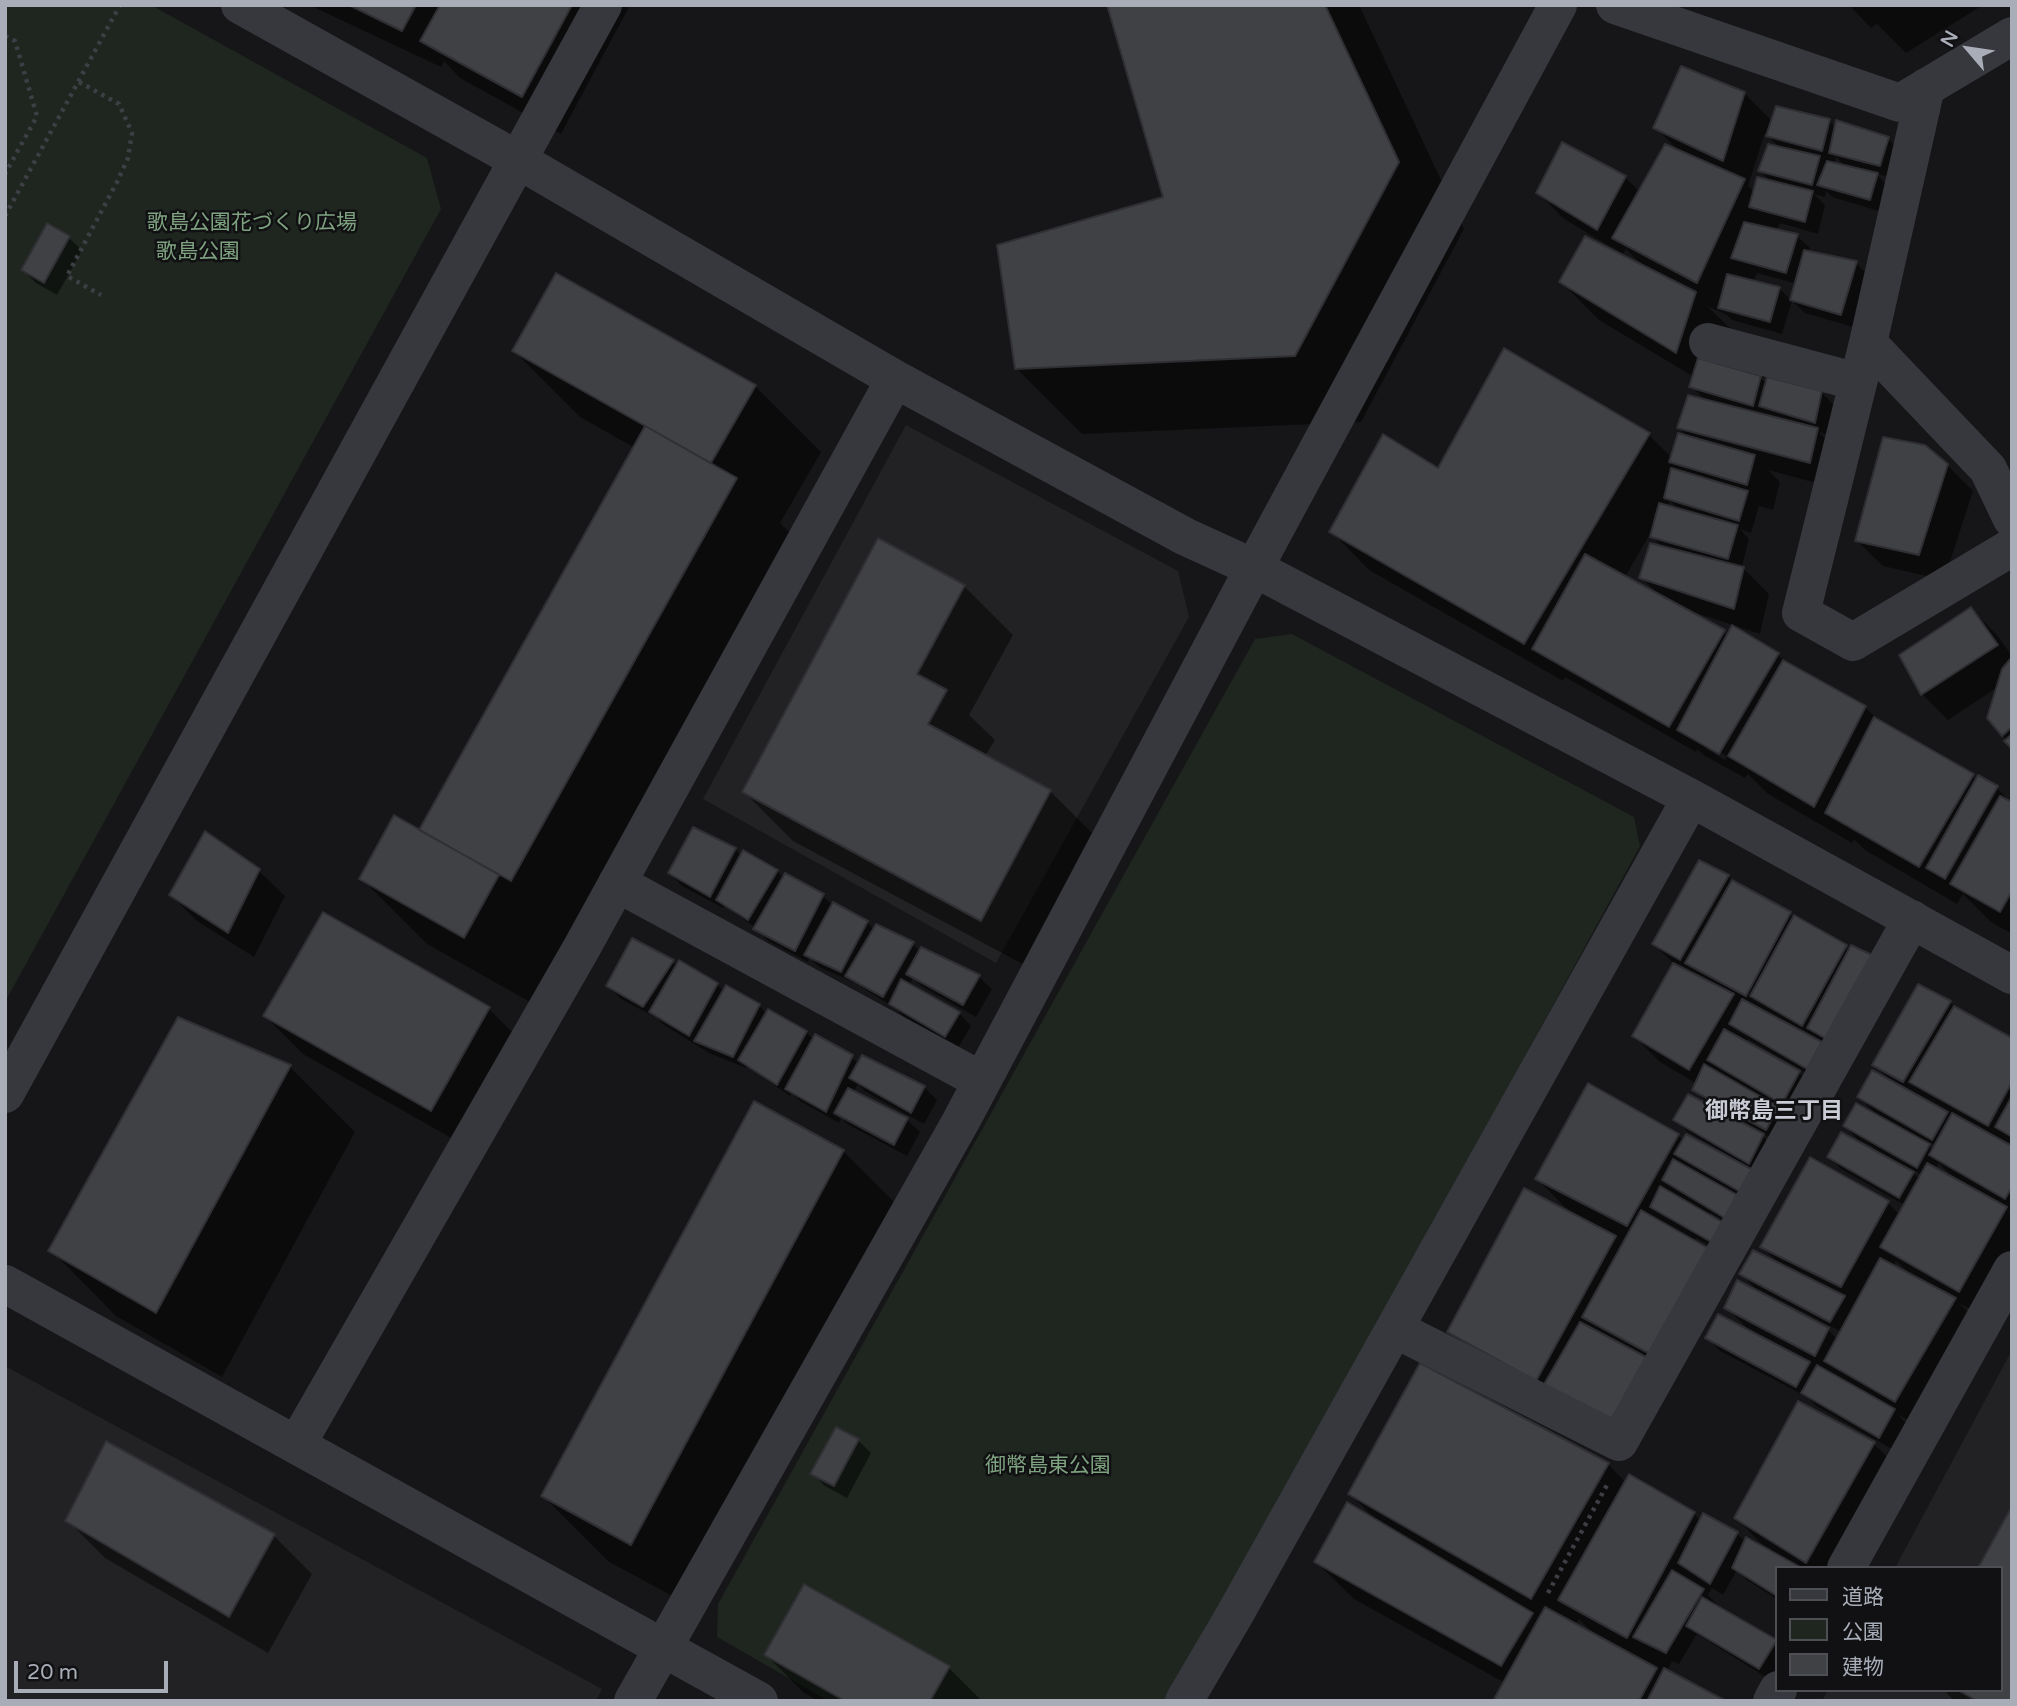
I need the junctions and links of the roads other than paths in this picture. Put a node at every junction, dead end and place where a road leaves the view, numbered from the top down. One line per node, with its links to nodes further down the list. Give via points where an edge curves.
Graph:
1 (240, 5): 7 (street)
2 (603, 5): 7 (street)
3 (1558, 5): 14 (street)
4 (1615, 5): 6 (street, via 1900,103)
5 (2012, 36): 6 (street)
6 (1926, 87): 9 (street)
7 (518, 160): 10 (street); 20 (street)
8 (1707, 342): 11 (street)
9 (1868, 343): 11 (street); 12 (street, via 1988,469)
10 (895, 379): 14 (street, via 1186,537); 16 (street)
11 (1858, 382): 13 (street, via 1801,613 1853,642)
12 (2012, 519)
13 (2012, 547)
14 (1254, 568): 15 (street); 19 (street)
15 (1691, 798): 17 (street); 23 (street)
16 (617, 883): 19 (street); 24 (street)
17 (1912, 919): 18 (street); 23 (street, via 1619,1442)
18 (2012, 975)
19 (982, 1082): 26 (street)
20 (5, 1094)
21 (2012, 1270): 25 (street)
22 (5, 1284): 24 (street)
23 (1395, 1329): 29 (street)
24 (298, 1444): 26 (street)
25 (1847, 1566)
26 (662, 1645): 27 (street); 28 (street)
27 (633, 1701)
28 (759, 1701)
29 (1184, 1701)

